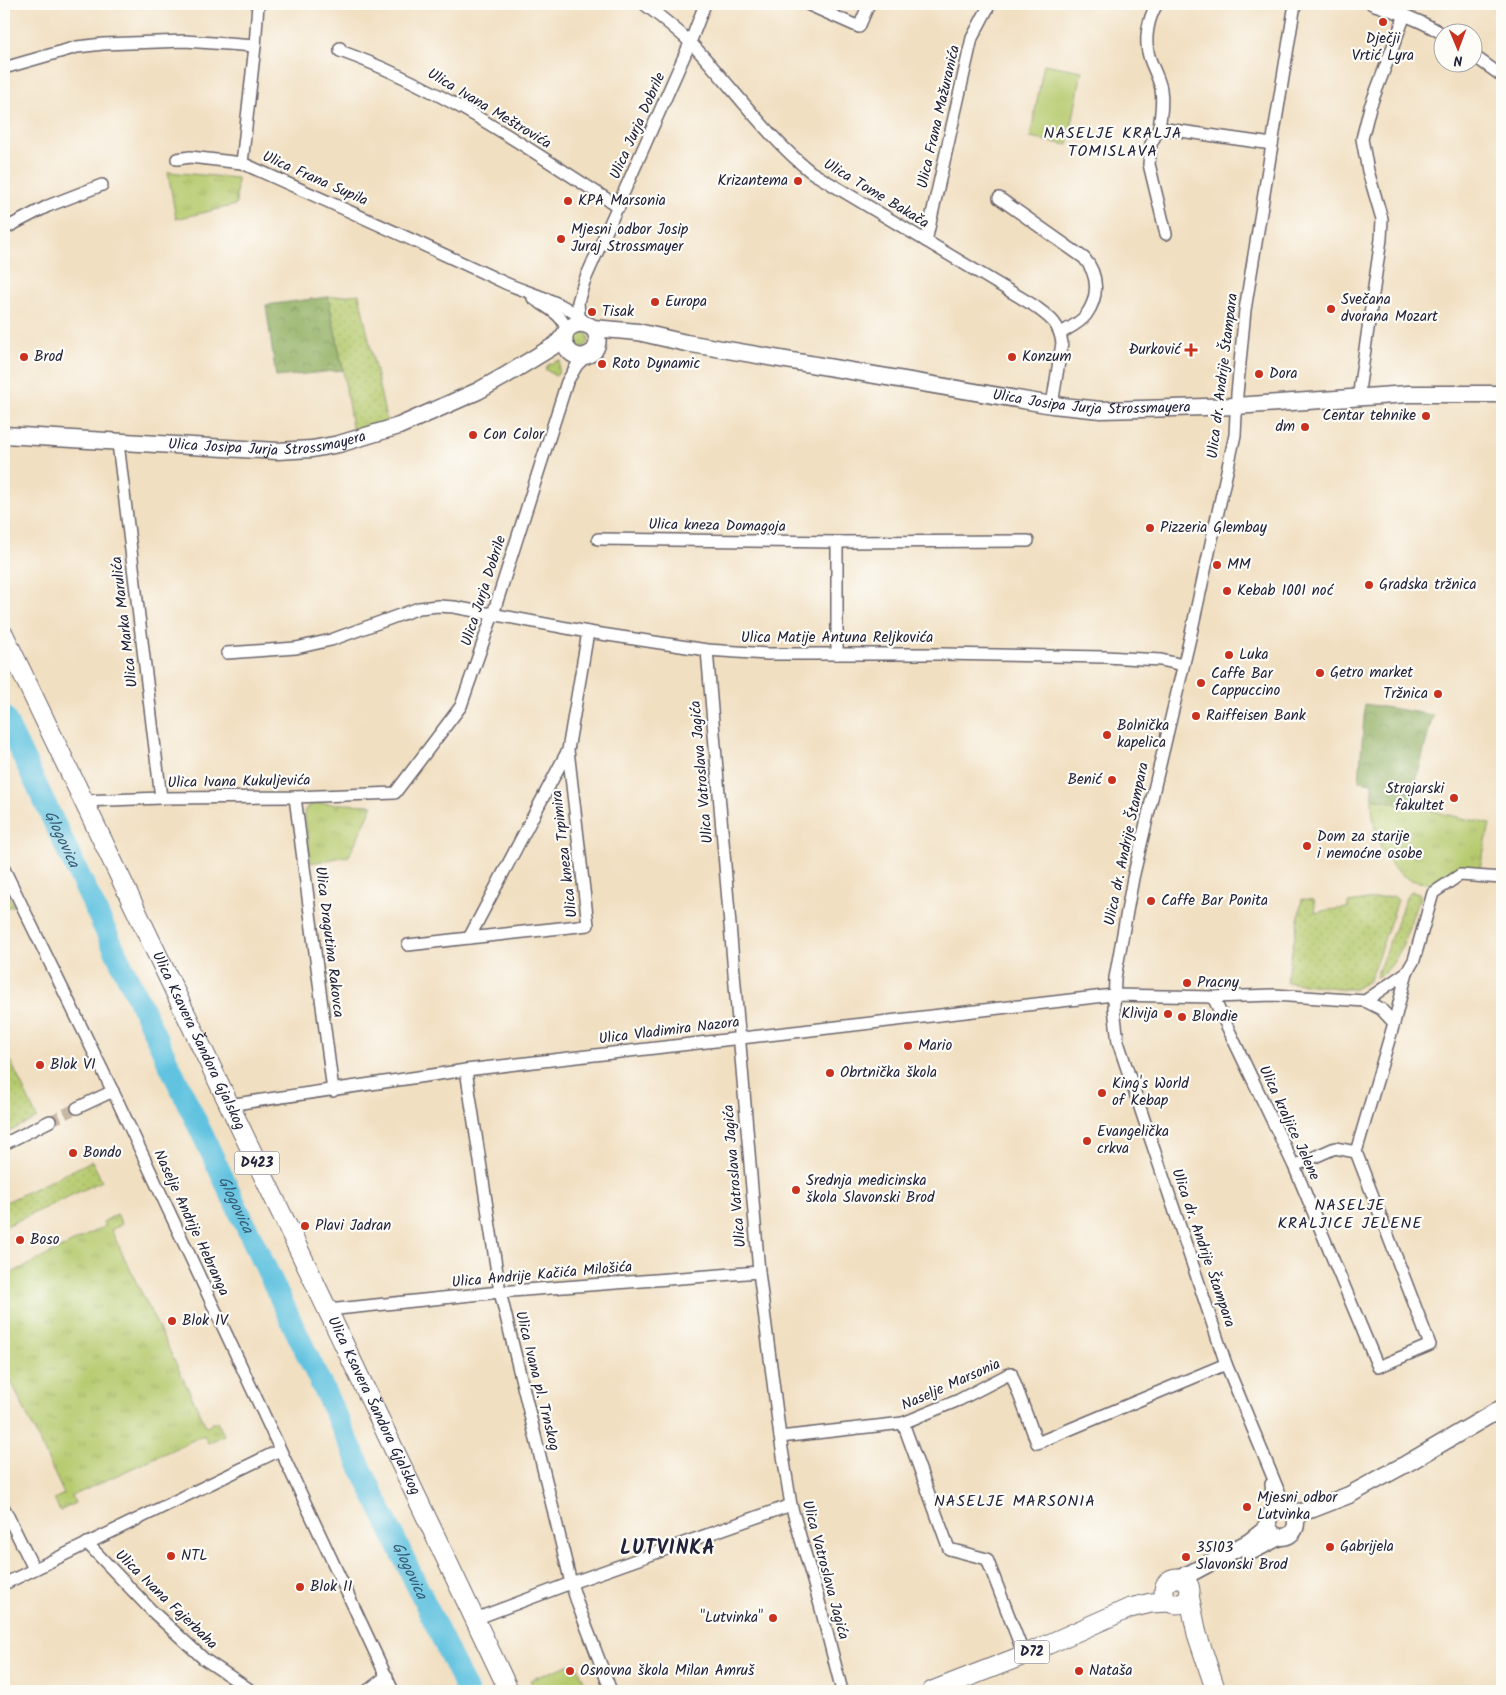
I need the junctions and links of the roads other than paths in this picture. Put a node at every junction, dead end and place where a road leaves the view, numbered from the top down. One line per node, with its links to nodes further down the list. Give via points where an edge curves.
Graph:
1 (258, 4): 13 (street, Ulica Frana Supila)
2 (644, 4): 12 (street, Ulica Tome Bakača)
3 (705, 4): 12 (street, Ulica Jurja Dobrile)
4 (807, 4): 5 (street, via 859,27)
5 (869, 4)
6 (990, 4): 27 (street, Ulica Frana Mažuranića, via 972,38)
7 (1157, 4): 18 (street, via 1146,39 1148,55 1161,88)
8 (1295, 4): 19 (street, Ulica dr. Andrije Štampara)
9 (1372, 4): 10 (street)
10 (1405, 15): 11 (street); 38 (street, via 1370,107 1362,139 1382,219)
11 (1434, 28)
12 (690, 43): 24 (street, Ulica Jurja Dobrile); 27 (street, Ulica Tome Bakača, via 795,159 822,180)
13 (255, 46): 16 (street, via 185,42 103,44 78,47); 21 (street, Ulica Frana Supila)
14 (340, 48): 24 (street, Ulica Ivana Meštrovića, via 475,114)
15 (1484, 63): 17 (street)
16 (4, 68)
17 (1502, 76)
18 (1159, 128): 19 (street); 26 (street, via 1151,144 1149,164)
19 (1272, 144): 40 (street, Ulica dr. Andrije Štampara, via 1245,310)
20 (177, 159): 21 (street, via 190,157)
21 (242, 163): 28 (street, Ulica Frana Supila)
22 (102, 185): 25 (street)
23 (999, 198): 31 (street, via 1091,266 1096,291 1094,301 1086,316)
24 (619, 207): 29 (street, Ulica Jurja Dobrile, via 578,302)
25 (4, 228)
26 (1166, 234)
27 (926, 241): 31 (street, Ulica Tome Bakača, via 1032,305 1056,324)
28 (521, 290): 29 (street, Ulica Frana Supila, via 558,303); 30 (street, Ulica Frana Supila, via 560,317)
29 (586, 322): 30 (main road, Ulica Josipa Jurja Strossmayera, via 575,324); 32 (main road, Ulica Josipa Jurja Strossmayera); 34 (main road, via 598,337)
30 (566, 333): 33 (main road, via 564,343); 35 (main road, Ulica Josipa Jurja Strossmayera, via 557,344)
31 (1061, 333): 39 (street)
32 (686, 343): 34 (main road, Ulica Josipa Jurja Strossmayera, via 615,339 605,341); 39 (main road, Ulica Josipa Jurja Strossmayera)
33 (569, 351): 34 (main road, via 577,356); 35 (main road, Ulica Josipa Jurja Strossmayera); 36 (street, Ulica Jurja Dobrile)
34 (591, 351): 36 (street, Ulica Jurja Dobrile)
35 (516, 370): 42 (main road, Ulica Josipa Jurja Strossmayera, via 478,391 399,426 312,449 277,451)
36 (567, 382): 46 (street, Ulica Jurja Dobrile)
37 (1502, 394): 38 (main road, Ulica Josipa Jurja Strossmayera)
38 (1359, 397): 40 (main road, Ulica Josipa Jurja Strossmayera)
39 (1052, 404): 40 (main road, Ulica Josipa Jurja Strossmayera, via 1101,410)
40 (1236, 406): 52 (street, Ulica dr. Andrije Štampara, via 1235,435 1226,479)
41 (4, 435): 42 (main road, Ulica Josipa Jurja Strossmayera)
42 (118, 443): 55 (street, Ulica Marka Marulića)
43 (598, 539): 45 (street, Ulica kneza Domagoja)
44 (1028, 541): 45 (street, Ulica kneza Domagoja)
45 (836, 542): 51 (street)
46 (493, 614): 47 (street, Ulica Matije Antuna Reljkovića); 50 (street, Ulica Matije Antuna Reljkovića, via 454,607 419,608 331,640 296,648); 54 (street, Ulica Jurja Dobrile, via 461,706)
47 (588, 632): 49 (street, Ulica Matije Antuna Reljkovića); 53 (street, Ulica kneza Trpimira)
48 (4, 635): 57 (main road, Ulica Ksavera Šandora Gjalskog / D423)
49 (707, 650): 51 (street, Ulica Matije Antuna Reljkovića); 67 (street, Ulica Vatroslava Jagića)
50 (227, 653)
51 (837, 654): 52 (street, Ulica Matije Antuna Reljkovića, via 1105,657 1161,660)
52 (1183, 665): 63 (street, Ulica dr. Andrije Štampara, via 1133,878)
53 (568, 750): 60 (street, Ulica kneza Trpimira); 60 (street, Ulica kneza Trpimira, via 588,925)
54 (395, 793): 56 (street, Ulica Ivana Kukuljevića)
55 (161, 798): 56 (street, Ulica Ivana Kukuljevića); 57 (street, Ulica Ivana Kukuljevića)
56 (295, 798): 69 (street, Ulica Dragutina Rakovca)
57 (83, 801): 71 (main road, Ulica Ksavera Šandora Gjalskog / D423)
58 (4, 869): 70 (street, Naselje Andrije Hebranga)
59 (1502, 878): 62 (street, via 1460,875 1432,893 1414,960)
60 (469, 938): 61 (street, Ulica kneza Trpimira)
61 (408, 946)
62 (1407, 972): 65 (street); 66 (street)
63 (1114, 995): 64 (street); 67 (street, Ulica Vladimira Nazora); 80 (street, Ulica dr. Andrije Štampara, via 1118,1042)
64 (1213, 997): 65 (street, via 1274,995); 76 (street, Ulica kraljice Jelene)
65 (1365, 1001): 66 (street, via 1381,1009)
66 (1394, 1023): 75 (street)
67 (738, 1038): 68 (street, Ulica Vladimira Nazora); 77 (street, Ulica Vatroslava Jagića)
68 (466, 1070): 69 (street, Ulica Vladimira Nazora); 78 (street, Ulica Ivana pl. Trnskog)
69 (333, 1090): 71 (street, Ulica Vladimira Nazora)
70 (113, 1091): 72 (street); 84 (street, Naselje Andrije Hebranga)
71 (228, 1105): 79 (main road, Ulica Ksavera Šandora Gjalskog / D423)
72 (77, 1108)
73 (50, 1121): 74 (street)
74 (4, 1144)
75 (1356, 1152): 76 (street, via 1335,1148); 76 (street, Ulica kraljice Jelene, via 1430,1345 1378,1367)
76 (1294, 1166)
77 (759, 1272): 78 (street, Ulica Andrije Kačića Milošića); 83 (street, Ulica Vatroslava Jagića)
78 (500, 1292): 79 (street, Ulica Andrije Kačića Milošića); 92 (street, Ulica Ivana pl. Trnskog)
79 (328, 1310): 95 (main road, Ulica Ksavera Šandora Gjalskog / D423)
80 (1226, 1364): 82 (street, Naselje Marsonia, via 1037,1443 1011,1373 959,1400); 85 (street, Ulica dr. Andrije Štampara)
81 (1502, 1408): 86 (main road)
82 (902, 1423): 83 (street); 96 (street, Naselje Marsonia, via 949,1549 987,1559)
83 (780, 1437): 87 (street, Ulica Vatroslava Jagića)
84 (280, 1450): 90 (street); 97 (street, Naselje Andrije Hebranga)
85 (1269, 1467): 89 (street, Ulica dr. Andrije Štampara); 89 (street, Ulica dr. Andrije Štampara, via 1273,1506)
86 (1349, 1495): 89 (main road); 89 (main road, via 1288,1536)
87 (791, 1505): 92 (street); 103 (street, Ulica Vatroslava Jagića)
88 (4, 1508): 91 (street)
89 (1279, 1519): 94 (main road)
90 (87, 1543): 91 (street); 98 (street, Ulica Ivana Fajerbaha, via 152,1611 204,1659)
91 (34, 1569): 93 (street)
92 (571, 1583): 95 (street); 102 (street, Ulica Ivana pl. Trnskog)
93 (4, 1584)
94 (1177, 1592): 96 (main road, D72, via 1130,1608); 105 (main road, via 1197,1634)
95 (475, 1619): 101 (main road, Ulica Ksavera Šandora Gjalskog / D423)
96 (1024, 1655): 104 (main road, D72)
97 (387, 1676): 99 (street); 100 (street, Naselje Andrije Hebranga)
98 (252, 1691)
99 (367, 1691)
100 (394, 1691)
101 (509, 1691)
102 (611, 1691)
103 (842, 1691)
104 (932, 1691)
105 (1216, 1691)

